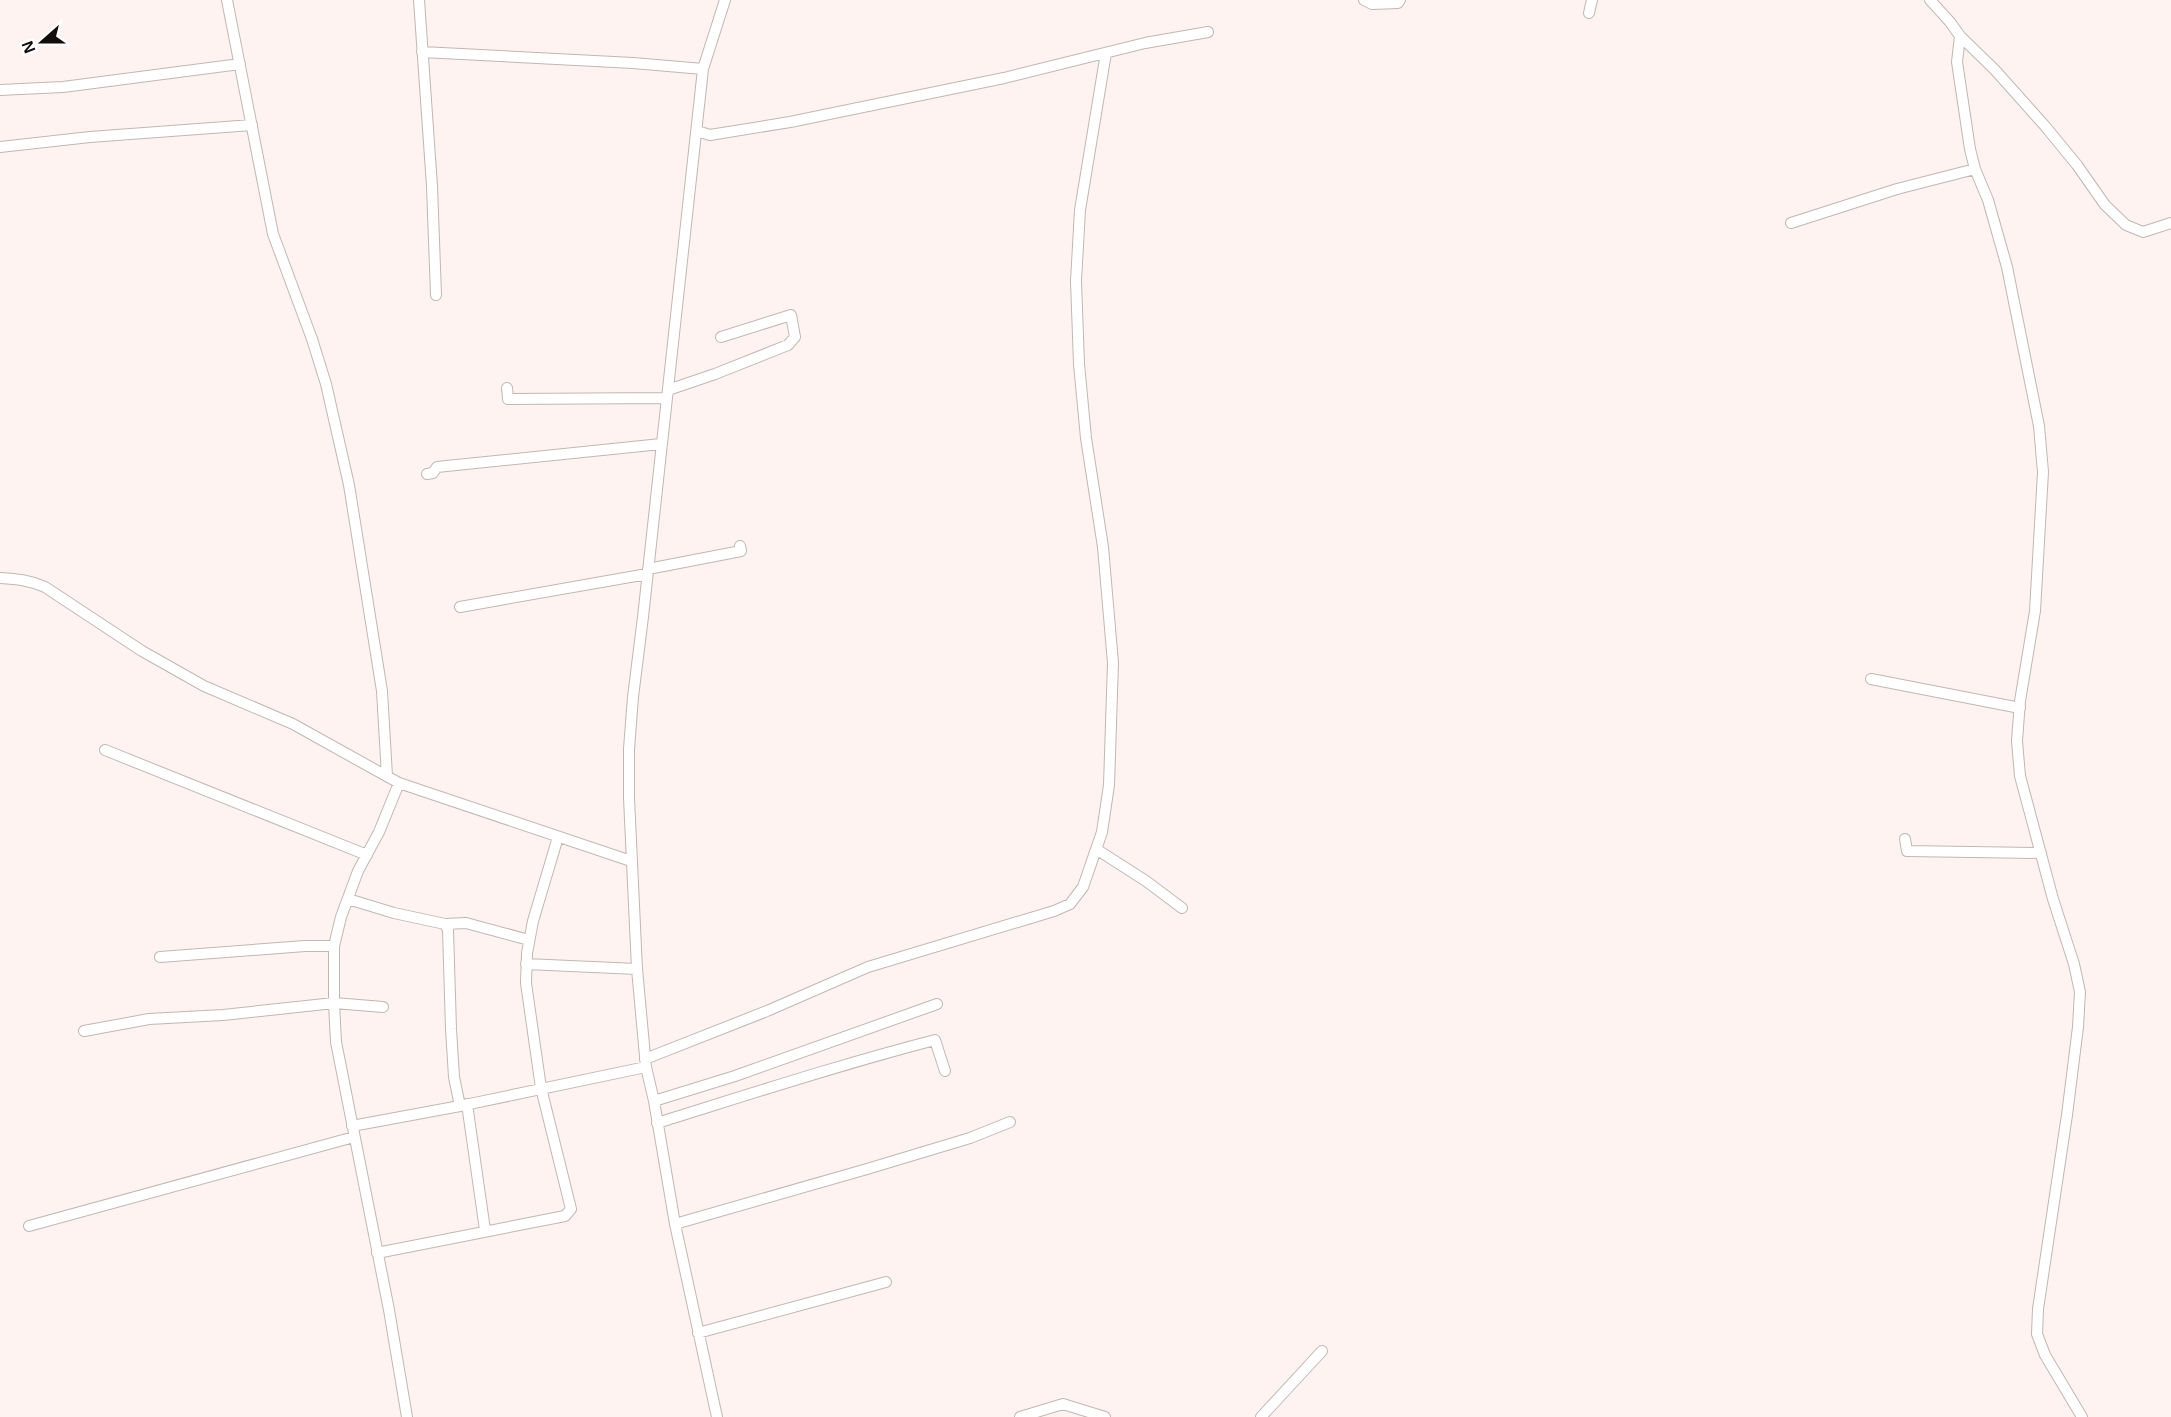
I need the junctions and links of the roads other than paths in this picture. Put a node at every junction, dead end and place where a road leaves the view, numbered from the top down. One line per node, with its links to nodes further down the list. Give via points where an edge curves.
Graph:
1 (227, 0): 13 (street)
2 (419, 0): 11 (street)
3 (725, 0): 14 (street)
4 (1364, 0): 5 (street, via 1372,4)
5 (1400, 0)
6 (1592, 0): 8 (street)
7 (1930, 0): 10 (street)
8 (1589, 13)
9 (1208, 32): 12 (street)
10 (1960, 36): 19 (street, via 1957,62); 21 (street, via 2045,126 2105,205 2126,225 2143,232)
11 (423, 52): 14 (street); 22 (street)
12 (1106, 53): 17 (street, via 790,122 711,135); 39 (street, via 1080,210 1076,281 1085,428 1103,547 1113,663 1109,785)
13 (240, 64): 15 (street, via 63,87); 16 (street)
14 (703, 69): 17 (street)
15 (0, 90)
16 (252, 125): 18 (street); 35 (street, via 273,234 326,384 349,485 382,691)
17 (697, 131): 25 (street)
18 (0, 147)
19 (1975, 169): 20 (street); 33 (street, via 2007,267 2039,426 2043,472 2035,611)
20 (1791, 223)
21 (2171, 223)
22 (436, 295)
23 (722, 337): 25 (street, via 790,315 795,337 788,345)
24 (507, 388): 25 (street, via 508,399)
25 (668, 394): 26 (street)
26 (661, 444): 27 (street, via 437,467); 29 (street)
27 (427, 474)
28 (740, 546): 29 (street, via 741,551)
29 (648, 571): 31 (street); 42 (street, via 629,749)
30 (0, 578): 35 (street, via 29,580 45,587 193,680 293,724)
31 (460, 607)
32 (1870, 679): 33 (street)
33 (2020, 708): 40 (street, via 2020,776)
34 (105, 750): 41 (street)
35 (387, 776): 36 (street)
36 (399, 783): 37 (street); 41 (street)
37 (558, 837): 42 (street); 46 (street)
38 (1905, 839): 40 (street, via 1907,851)
39 (1096, 849): 44 (street); 55 (street, via 1083,887 1070,904 868,967)
40 (2041, 853): 75 (street, via 2080,992 2037,1334 2044,1355)
41 (367, 855): 43 (street)
42 (631, 861): 50 (street)
43 (348, 899): 45 (street); 47 (street)
44 (1182, 908)
45 (445, 924): 46 (street, via 466,923); 59 (street, via 453,1068)
46 (529, 940): 49 (street)
47 (334, 946): 48 (street); 51 (street)
48 (160, 957)
49 (526, 964): 50 (street); 57 (street, via 526,992)
50 (637, 969): 55 (street)
51 (334, 1003): 53 (street); 54 (street, via 149,1019); 62 (street, via 336,1042)
52 (937, 1004): 58 (street)
53 (383, 1007)
54 (84, 1030)
55 (646, 1063): 57 (street); 58 (street)
56 (945, 1071): 60 (street, via 935,1040)
57 (541, 1088): 59 (street); 65 (street, via 571,1209 564,1216)
58 (654, 1101): 60 (street)
59 (464, 1105): 62 (street); 65 (street)
60 (657, 1122): 63 (street)
61 (1010, 1122): 63 (street, via 970,1138)
62 (353, 1132): 64 (street); 66 (street)
63 (675, 1224): 68 (street)
64 (29, 1226)
65 (486, 1230): 66 (street)
66 (377, 1253): 70 (street)
67 (886, 1282): 68 (street)
68 (698, 1334): 71 (street)
69 (1322, 1351): 74 (street)
70 (407, 1417)
71 (717, 1417)
72 (1020, 1417): 73 (street, via 1063,1404)
73 (1105, 1417)
74 (1261, 1417)
75 (2082, 1417)

